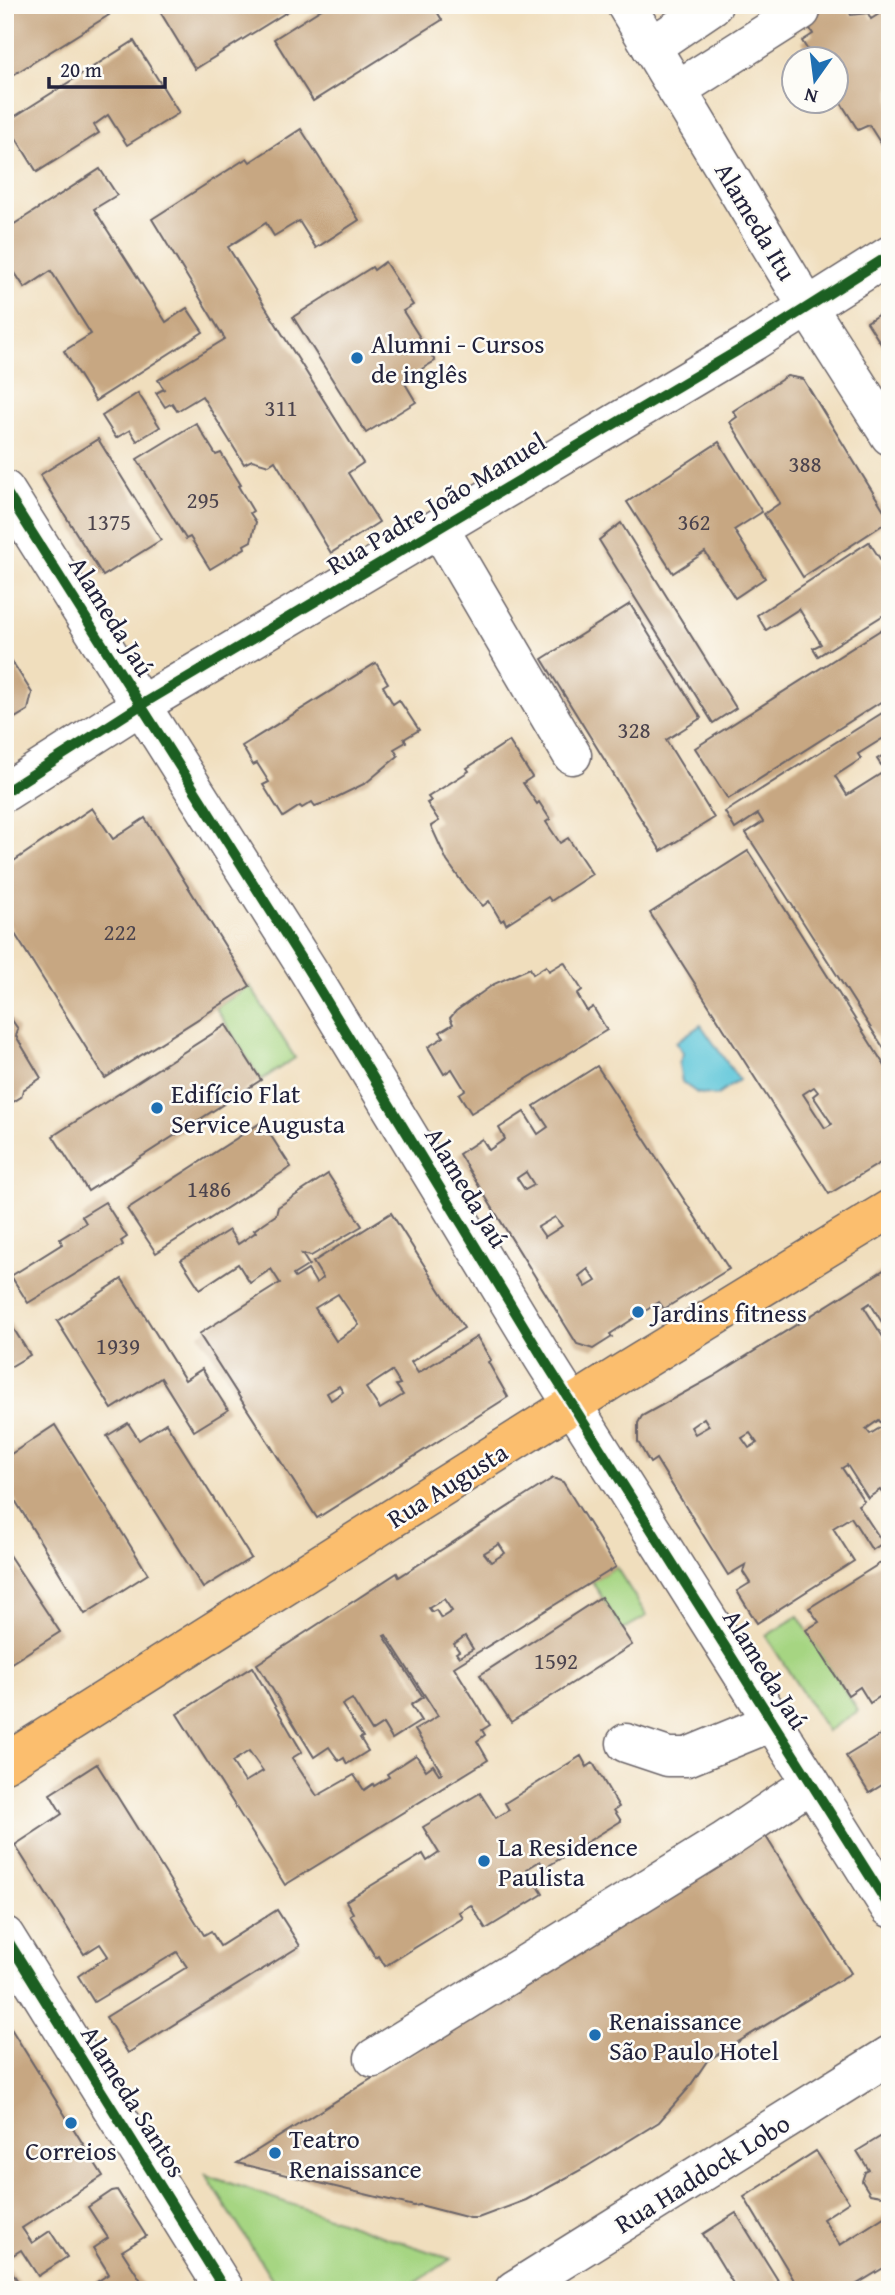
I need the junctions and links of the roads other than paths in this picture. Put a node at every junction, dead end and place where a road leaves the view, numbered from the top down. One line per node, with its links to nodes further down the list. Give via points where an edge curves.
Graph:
1 (626, 5): 4 (street, Alameda Itu)
2 (702, 9): 4 (street)
3 (801, 10): 5 (street)
4 (651, 47): 5 (street, Alameda Itu)
5 (677, 90): 7 (street, Alameda Itu)
6 (890, 255): 7 (street, Rua Padre João Manuel)
7 (807, 306): 8 (street, Alameda Itu); 10 (street, Rua Padre João Manuel)
8 (890, 436)
9 (5, 490): 11 (street, Alameda Jaú)
10 (439, 528): 11 (street, Rua Padre João Manuel); 12 (street)
11 (141, 705): 13 (street, Rua Padre João Manuel); 15 (street, Alameda Jaú)
12 (572, 755)
13 (5, 792)
14 (890, 1209): 15 (main road, Rua Augusta)
15 (574, 1405): 16 (street, Alameda Jaú); 18 (main road, Rua Augusta)
16 (772, 1722): 17 (street, via 687,1757 668,1757); 19 (street, Alameda Jaú)
17 (626, 1743)
18 (5, 1763)
19 (811, 1783): 20 (street, Alameda Jaú); 23 (street)
20 (890, 1908)
21 (5, 1936): 24 (street, Alameda Santos)
22 (890, 2055): 25 (street, Rua Haddock Lobo)
23 (374, 2058)
24 (225, 2290)
25 (514, 2290)

